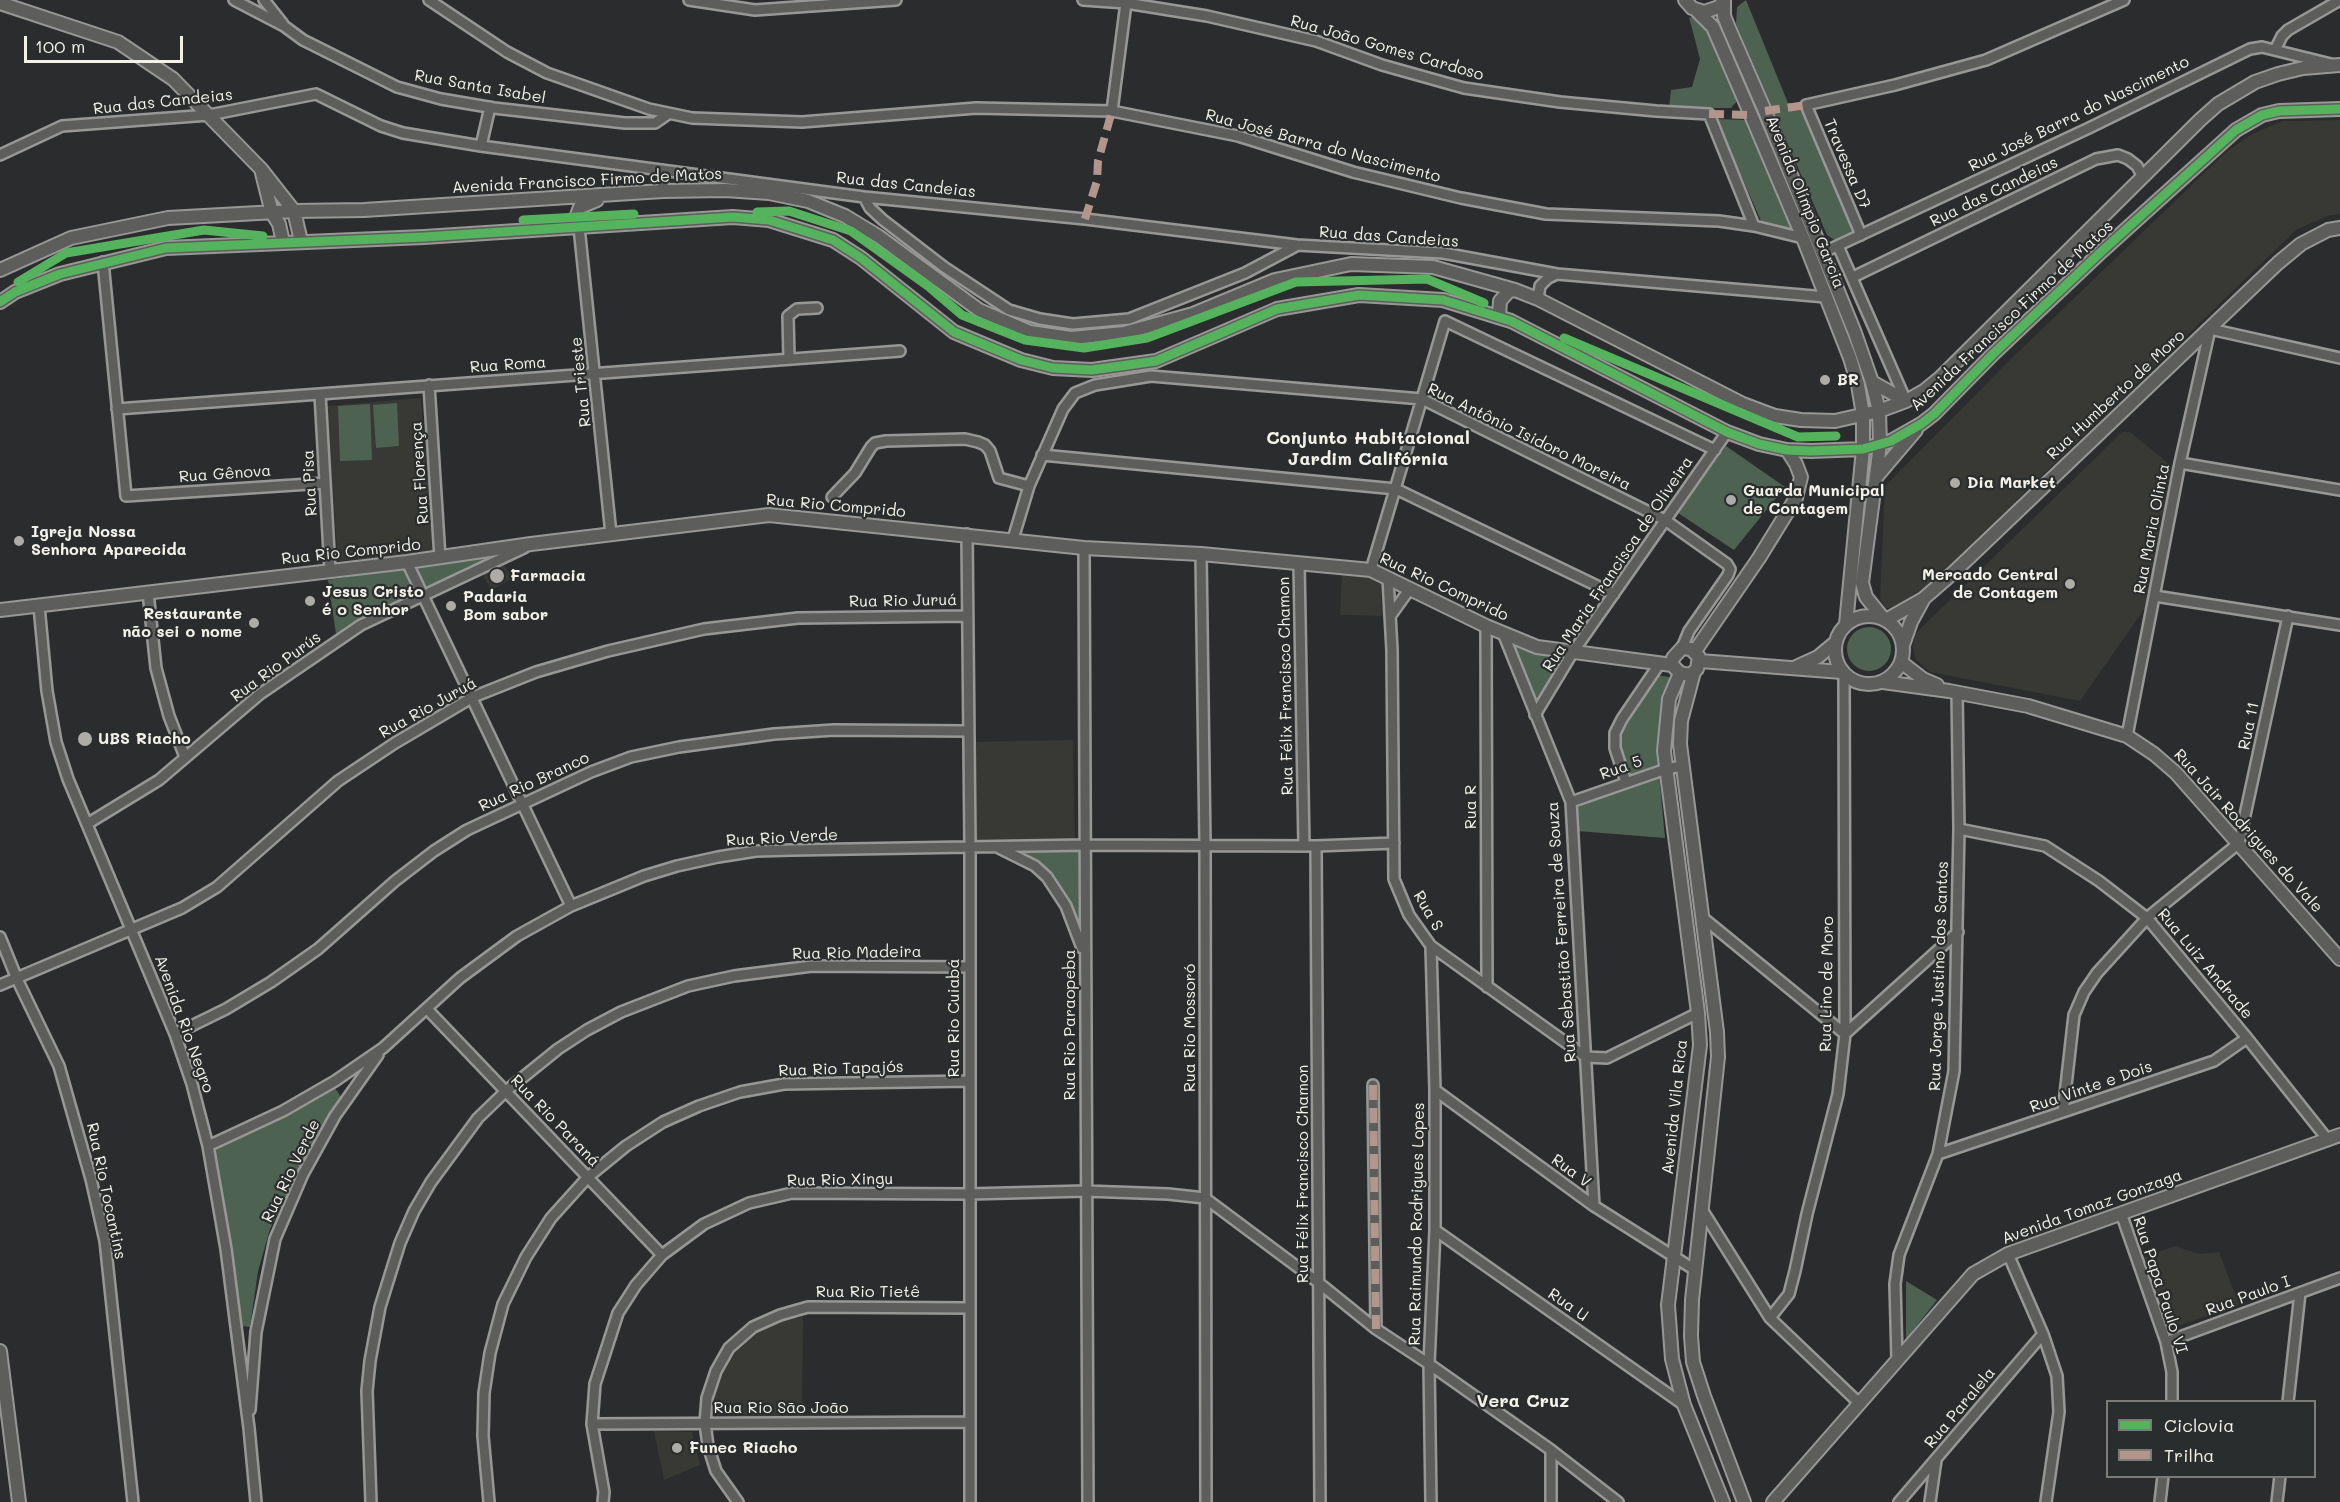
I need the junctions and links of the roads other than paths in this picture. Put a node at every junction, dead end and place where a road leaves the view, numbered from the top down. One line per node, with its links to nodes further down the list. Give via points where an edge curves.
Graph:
1 (234, 0): 14 (street, Rua Santa Isabel)
2 (264, 0): 14 (street)
3 (429, 0): 20 (street, Rua José Barra do Nascimento, via 507,52 547,73)
4 (689, 0): 5 (street, via 755,10)
5 (896, 0)
6 (1083, 0): 12 (street, Rua João Gomes Cardoso)
7 (1674, 0): 13 (street)
8 (2124, 0): 35 (street, Travessa D7, via 1986,60 1806,105)
9 (2340, 0): 15 (street, via 2288,30)
10 (1724, 1): 13 (street, via 1712,11); 41 (street, Avenida Olímpio Garcia, via 1724,16)
11 (0, 3): 21 (street, via 118,42 173,79)
12 (1126, 3): 19 (street); 32 (street, Rua João Gomes Cardoso, via 1207,16 1316,41 1464,88 1560,102 1708,114)
13 (1690, 5): 36 (street, Avenida Olímpio Garcia, via 1713,27)
14 (284, 26): 17 (street, Rua Santa Isabel, via 303,40 397,87)
15 (2275, 50): 16 (street, Rua José Barra do Nascimento); 35 (street, Rua José Barra do Nascimento, via 2250,49)
16 (2338, 65): 26 (street, Avenida Francisco Firmo de Matos, via 2303,68 2254,82 2200,120)
17 (490, 107): 20 (street, Rua Santa Isabel, via 647,124); 22 (street)
18 (2340, 109): 67 (street, Avenida Francisco Firmo de Matos, via 2279,111 2262,115 2236,130)
19 (1112, 111): 20 (street, Rua José Barra do Nascimento, via 976,108 802,122); 32 (street, Rua José Barra do Nascimento, via 1238,136 1353,172 1535,212)
20 (668, 114)
21 (209, 115): 22 (street, Rua das Candeias, via 316,94 403,133); 23 (street, Rua das Candeias, via 62,126); 24 (street)
22 (481, 146): 25 (street, Rua das Candeias)
23 (0, 155)
24 (261, 169): 30 (street); 31 (street)
25 (663, 170): 27 (street); 29 (street, Rua das Candeias)
26 (2143, 177): 46 (street, Rua das Candeias, via 2137,166 2118,155 2096,159); 63 (street, Avenida Francisco Firmo de Matos, via 1940,378)
27 (663, 191): 28 (street, Avenida Francisco Firmo de Matos); 48 (street, Avenida Francisco Firmo de Matos, via 758,192 808,201 878,236 979,310 1030,332 1071,338 1124,333 1193,314 1275,280 1351,264 1434,267)
28 (630, 194): 30 (street, Avenida Francisco Firmo de Matos); 33 (street, via 591,201 580,207)
29 (864, 197): 39 (street, Rua das Candeias); 39 (street, via 883,220 1009,310 1073,324 1129,319 1245,273)
30 (294, 211): 31 (street, Avenida Francisco Firmo de Matos); 38 (street)
31 (272, 213): 37 (street); 44 (street, Avenida Francisco Firmo de Matos, via 168,218 72,238)
32 (1754, 226): 36 (street, Rua José Barra do Nascimento)
33 (579, 227): 38 (street, Avenida Francisco Firmo de Matos); 53 (street, Avenida Francisco Firmo de Matos, via 733,217 800,228 833,240 861,258 954,332 1022,360 1053,368 1092,370 1156,361 1277,309 1359,295 1443,300); 58 (street, Rua Trieste)
34 (2340, 228): 54 (street, Rua Humberto de Moro, via 2301,244)
35 (1861, 235): 40 (street, Rua José Barra do Nascimento)
36 (1803, 238): 49 (street, Avenida Olímpio Garcia)
37 (283, 242): 38 (street, Avenida Francisco Firmo de Matos); 42 (street, Avenida Francisco Firmo de Matos, via 166,248)
38 (301, 242)
39 (1297, 245): 43 (street, Rua das Candeias, via 1443,253)
40 (1838, 246): 41 (street, Rua José Barra do Nascimento); 46 (street)
41 (1822, 253): 59 (street, Avenida Olímpio Garcia)
42 (103, 261): 51 (street, Avenida Francisco Firmo de Matos, via 38,282); 64 (street)
43 (1520, 269): 45 (street, Rua das Candeias); 47 (street)
44 (0, 270)
45 (1557, 274): 47 (street); 49 (street, Rua das Candeias)
46 (1853, 277): 63 (street)
47 (1540, 286): 50 (street)
48 (1515, 290): 50 (street, Avenida Francisco Firmo de Matos); 53 (street, via 1500,302)
49 (1826, 297): 66 (street, Avenida Olímpio Garcia, via 1850,358)
50 (1538, 299): 66 (street, Avenida Francisco Firmo de Matos, via 1764,412 1826,421)
51 (0, 302)
52 (817, 308): 57 (street, via 797,309 788,316)
53 (1499, 317): 68 (street, Avenida Francisco Firmo de Matos)
54 (2210, 329): 56 (street); 74 (street, Rua Maria Olinta); 99 (street, Rua Humberto de Moro)
55 (900, 351): 57 (street, Rua Roma)
56 (2340, 358)
57 (789, 359): 58 (street, Rua Roma)
58 (596, 373): 60 (street, Rua Roma); 82 (street, Rua Trieste)
59 (1872, 382): 63 (street); 65 (street, Avenida Olímpio Garcia)
60 (429, 386): 61 (street, Rua Roma); 88 (street, Rua Florença)
61 (320, 394): 64 (street, Rua Roma); 76 (street, Rua Pisa)
62 (1422, 399): 71 (street, via 1445,321); 73 (street, Rua Antônio Isidoro Moreira, via 1151,376 1095,385 1075,393 1063,409); 78 (street); 81 (street, Rua Antônio Isidoro Moreira)
63 (1906, 401): 65 (street, Avenida Francisco Firmo de Matos)
64 (117, 409): 76 (street, Rua Gênova, via 126,495)
65 (1879, 411): 66 (street, Avenida Francisco Firmo de Matos); 69 (street)
66 (1863, 415): 70 (street)
67 (1921, 424): 69 (street, Avenida Francisco Firmo de Matos); 75 (street)
68 (1727, 432): 71 (street, Rua Maria Francisca de Oliveira); 72 (street, Avenida Francisco Firmo de Matos)
69 (1880, 445): 70 (street, Avenida Francisco Firmo de Matos); 75 (street)
70 (1863, 449): 72 (street, Avenida Francisco Firmo de Matos); 106 (street)
71 (1714, 450): 81 (street, Rua Maria Francisca de Oliveira)
72 (1787, 450): 114 (street, via 1801,477 1796,498)
73 (1042, 455): 77 (street, Rua Antônio Isidoro Moreira); 78 (street)
74 (2180, 463): 79 (street); 98 (street, Rua Maria Olinta)
75 (1876, 477): 105 (street, via 1862,583 1866,597)
76 (326, 483): 91 (street, Rua Pisa)
77 (1029, 486): 80 (street, via 999,478 990,451 978,442 886,441 871,447 855,473); 84 (street, Rua Antônio Isidoro Moreira)
78 (1396, 489): 92 (street); 97 (street)
79 (2340, 490)
80 (832, 497)
81 (1665, 520): 97 (street, Rua Maria Francisca de Oliveira); 112 (street, Rua Antônio Isidoro Moreira, via 1730,569)
82 (611, 534): 83 (street, Rua Rio Comprido, via 769,515); 85 (street, Rua Rio Comprido)
83 (967, 534): 84 (street, Rua Rio Comprido); 103 (street, Rua Rio Cuiabá)
84 (1013, 539): 86 (street, Rua Rio Comprido)
85 (531, 544): 88 (street, Rua Rio Comprido); 96 (street, Rua Rio Purús)
86 (1084, 548): 87 (street, Rua Rio Comprido); 137 (street, Rua Rio Paraopeba)
87 (1201, 554): 90 (street, Rua Rio Comprido); 136 (street, Rua Rio Mossoró)
88 (440, 558): 89 (street, Rua Rio Comprido)
89 (407, 562): 91 (street, Rua Rio Comprido); 96 (street)
90 (1299, 562): 92 (street, Rua Rio Comprido); 139 (street, Rua Félix Francisco Chamon)
91 (330, 570): 95 (street, Rua Rio Comprido)
92 (1371, 570): 93 (street, Rua Rio Comprido)
93 (1388, 579): 94 (street, Rua Rio Comprido); 102 (street, Rua S)
94 (1409, 590): 102 (street); 108 (street, Rua Rio Comprido)
95 (148, 592): 100 (street, Rua Rio Comprido); 126 (street, via 156,668)
96 (423, 594): 122 (street); 126 (street, Rua Rio Purús, via 361,625 306,662 260,694)
97 (1614, 594): 113 (street, Rua Maria Francisca de Oliveira)
98 (2155, 596): 104 (street); 125 (street, Rua Maria Olinta)
99 (1923, 598): 105 (street, Rua Humberto de Moro); 111 (street, Rua Humberto de Moro)
100 (39, 606): 101 (street, Rua Rio Comprido); 132 (street, Avenida Rio Negro, via 56,742)
101 (0, 610)
102 (1391, 615): 134 (street, Rua S)
103 (967, 616): 122 (street, Rua Rio Juruá, via 798,618 704,629 536,672); 124 (street, Rua Rio Cuiabá)
104 (2288, 616): 107 (street); 135 (street, Rua 11)
105 (1884, 619): 106 (street, via 1862,616); 111 (street, via 1898,630)
106 (1846, 624): 110 (street)
107 (2340, 625)
108 (1486, 626): 109 (street, Rua Rio Comprido); 154 (street, Rua R)
109 (1503, 633): 113 (street, Rua Rio Comprido, via 1537,647); 123 (street, Rua Sebastião Ferreira de Souza)
110 (1836, 642): 117 (street, via 1818,657); 119 (street, via 1836,662)
111 (1903, 645): 115 (street)
112 (1682, 648): 114 (street); 116 (street, Avenida Vila Rica)
113 (1573, 652): 116 (street, Rua Rio Comprido); 123 (street, Rua Maria Francisca de Oliveira)
114 (1698, 656): 117 (street); 118 (street)
115 (1901, 662): 120 (street); 121 (street, Rua Jair Rodrigues do Vale, via 1923,679)
116 (1668, 664): 118 (street, Rua Rio Comprido, via 1690,675); 128 (street, Avenida Vila Rica); 129 (street, via 1622,719 1615,734 1615,748)
117 (1792, 669): 119 (street)
118 (1694, 672): 127 (street, via 1681,721)
119 (1843, 673): 120 (street, via 1863,684); 158 (street, Rua Lino de Moro)
120 (1882, 682): 121 (street, Rua Jair Rodrigues do Vale)
121 (1953, 692): 125 (street, Rua Jair Rodrigues do Vale, via 2028,706); 133 (street, Rua Jorge Justino dos Santos)
122 (473, 698): 130 (street); 145 (street, Rua Rio Juruá, via 394,743 338,781 217,887 182,908)
123 (1535, 715): 131 (street, Rua Sebastião Ferreira de Souza)
124 (968, 731): 130 (street, Rua Rio Branco, via 834,730 679,747 631,757); 138 (street, Rua Rio Cuiabá)
125 (2127, 736): 135 (street, Rua Jair Rodrigues do Vale, via 2176,773)
126 (185, 757): 132 (street, Rua Rio Purús, via 159,780)
127 (1682, 766): 128 (street, Rua 5); 143 (street)
128 (1666, 768): 129 (street, Rua 5); 156 (street, Avenida Vila Rica)
129 (1626, 782): 131 (street, Rua 5)
130 (523, 802): 142 (street); 157 (street, Rua Rio Branco, via 434,851 318,949 271,982)
131 (1571, 802): 161 (street, Rua Sebastião Ferreira de Souza)
132 (87, 824): 145 (street, Avenida Rio Negro)
133 (1959, 829): 144 (street, Rua Luiz Andrade, via 2045,846); 146 (street, Rua Jorge Justino dos Santos)
134 (1394, 843): 140 (street, Rua Rio Verde); 148 (street, Rua S, via 1394,879 1409,915)
135 (2239, 843): 144 (street); 150 (street, Rua Jair Rodrigues do Vale)
136 (1205, 844): 137 (street, Rua Rio Verde); 139 (street, Rua Rio Verde); 175 (street, Rua Rio Mossoró)
137 (1086, 845): 141 (street, Rua Rio Verde); 149 (street, Rua Rio Paraopeba)
138 (970, 846): 141 (street, Rua Rio Verde); 142 (street, Rua Rio Verde, via 727,855 644,876); 151 (street, Rua Rio Cuiabá)
139 (1304, 846): 140 (street, Rua Rio Verde)
140 (1316, 846): 185 (street, Rua Félix Francisco Chamon)
141 (997, 847): 149 (street, via 1035,866 1047,877 1066,906)
142 (571, 906): 155 (street, Rua Rio Verde, via 517,936 460,978)
143 (1702, 917): 158 (street); 177 (street, via 1718,1057)
144 (2147, 918): 159 (street, Rua Luiz Andrade); 168 (street, via 2097,973 2074,1015)
145 (133, 929): 152 (street, Rua Rio Juruá); 157 (street, Avenida Rio Negro)
146 (1958, 932): 158 (street); 171 (street, Rua Jorge Justino dos Santos, via 1954,1071)
147 (0, 937): 152 (street, Rua Rio Tocantins)
148 (1431, 946): 154 (street, Rua S); 165 (street, Rua Raimundo Rodrigues Lopes)
149 (1084, 954): 173 (street, Rua Rio Paraopeba)
150 (2340, 959)
151 (970, 968): 162 (street, Rua Rio Cuiabá); 166 (street, Rua Rio Madeira, via 812,966 688,986 587,1030)
152 (17, 979): 153 (street, Rua Rio Juruá); 211 (street, Rua Rio Tocantins, via 59,1066 105,1241)
153 (0, 985)
154 (1487, 987): 161 (street, Rua S)
155 (427, 1009): 160 (street, Rua Rio Verde); 166 (street, Rua Rio Paraná)
156 (1698, 1013): 161 (street, via 1607,1058); 182 (street, Avenida Vila Rica, via 1700,1045)
157 (175, 1034): 170 (street, Avenida Rio Negro)
158 (1845, 1034): 188 (street, Rua Lino de Moro, via 1838,1094 1795,1272 1789,1294)
159 (2247, 1038): 168 (street, Rua Vinte e Dois, via 2214,1061); 169 (street, Rua Luiz Andrade)
160 (383, 1048): 163 (street, Rua Rio Verde); 167 (street, Rua Rio Verde)
161 (1586, 1057): 176 (street, Rua Sebastião Ferreira de Souza)
162 (969, 1081): 172 (street, Rua Rio Tapajós, via 794,1083 740,1092 663,1122); 174 (street, Rua Rio Cuiabá)
163 (335, 1082): 167 (street, via 344,1085); 170 (street, Rua Rio Verde, via 283,1112)
164 (1373, 1085): 189 (street)
165 (1435, 1090): 176 (street, Rua V); 179 (street, Rua Raimundo Rodrigues Lopes)
166 (506, 1091): 172 (street, Rua Rio Paraná); 213 (street, Rua Rio Madeira, via 478,1118 431,1182 400,1244 380,1307 367,1391)
167 (349, 1094): 190 (street, Rua Rio Verde, via 303,1174 278,1230)
168 (2063, 1112): 171 (street, Rua Vinte e Dois)
169 (2334, 1137): 178 (street, Avenida Tomaz Gonzaga)
170 (207, 1146): 192 (street, Avenida Rio Negro)
171 (1938, 1154): 195 (street, Rua Jorge Justino dos Santos, via 1899,1255 1895,1284)
172 (588, 1177): 181 (street, Rua Rio Paraná); 214 (street, Rua Rio Tapajós, via 551,1218 503,1304 484,1393)
173 (1086, 1191): 174 (street, Rua Rio Xingu); 175 (street, Rua Rio Xingu); 217 (street, Rua Rio Paraopeba)
174 (969, 1194): 181 (street, Rua Rio Xingu, via 792,1193 749,1203 704,1224); 187 (street, Rua Rio Cuiabá)
175 (1205, 1198): 185 (street); 218 (street, Rua Rio Mossoró)
176 (1594, 1206): 182 (street, Rua V)
177 (1701, 1208): 183 (street); 188 (street)
178 (2121, 1213): 180 (street, Avenida Tomaz Gonzaga); 193 (street, Rua Papa Paulo VI)
179 (1435, 1230): 196 (street, Rua Raimundo Rodrigues Lopes); 200 (street, Rua U)
180 (2008, 1254): 191 (street); 195 (street, Avenida Tomaz Gonzaga, via 1973,1274)
181 (662, 1255): 203 (street, Rua Rio Xingu, via 618,1312 595,1383)
182 (1674, 1257): 183 (street, Rua V); 200 (street, Avenida Vila Rica, via 1669,1316 1672,1359)
183 (1695, 1270): 224 (street, via 1693,1362)
184 (2340, 1278): 186 (street, Rua Paulo I)
185 (1319, 1283): 189 (street); 219 (street, Rua Félix Francisco Chamon)
186 (2300, 1293): 193 (street, Rua Paulo I); 198 (street)
187 (970, 1308): 201 (street, Rua Rio Cuiabá); 202 (street, Rua Rio Tietê, via 808,1307 780,1315 753,1327 729,1348 707,1398)
188 (1770, 1318): 199 (street)
189 (1376, 1329): 196 (street)
190 (256, 1332): 192 (street, via 250,1337); 204 (street, Rua Rio Verde)
191 (2043, 1334): 206 (street, Rua Paralela); 228 (street, via 2057,1376 2060,1413)
192 (237, 1337): 204 (street, Avenida Rio Negro)
193 (2166, 1342): 197 (street, Rua Papa Paulo VI)
194 (0, 1351): 210 (street)
195 (1897, 1359): 199 (street, Avenida Tomaz Gonzaga)
196 (1429, 1364): 205 (street); 220 (street, Rua Raimundo Rodrigues Lopes)
197 (2172, 1400)
198 (2288, 1400)
199 (1859, 1403): 225 (street, Avenida Tomaz Gonzaga)
200 (1684, 1406): 223 (street, Avenida Vila Rica)
201 (970, 1422): 202 (street, Rua Rio São João); 216 (street, Rua Rio Cuiabá)
202 (705, 1423): 203 (street, Rua Rio São João); 215 (street, Rua Rio Tietê, via 716,1471)
203 (592, 1424): 209 (street, Rua Rio Xingu)
204 (249, 1428): 212 (street, Avenida Rio Negro)
205 (1551, 1450): 221 (street); 222 (street)
206 (1936, 1460): 226 (street, Rua Paralela); 227 (street)
207 (2163, 1478): 229 (street)
208 (2280, 1478): 230 (street)
209 (605, 1499)
210 (19, 1502)
211 (133, 1502)
212 (256, 1502)
213 (371, 1502)
214 (489, 1502)
215 (738, 1502)
216 (970, 1502)
217 (1088, 1502)
218 (1206, 1502)
219 (1320, 1502)
220 (1431, 1502)
221 (1551, 1502)
222 (1618, 1502)
223 (1723, 1502)
224 (1744, 1502)
225 (1773, 1502)
226 (1899, 1502)
227 (1930, 1502)
228 (2046, 1502)
229 (2160, 1502)
230 (2277, 1502)

